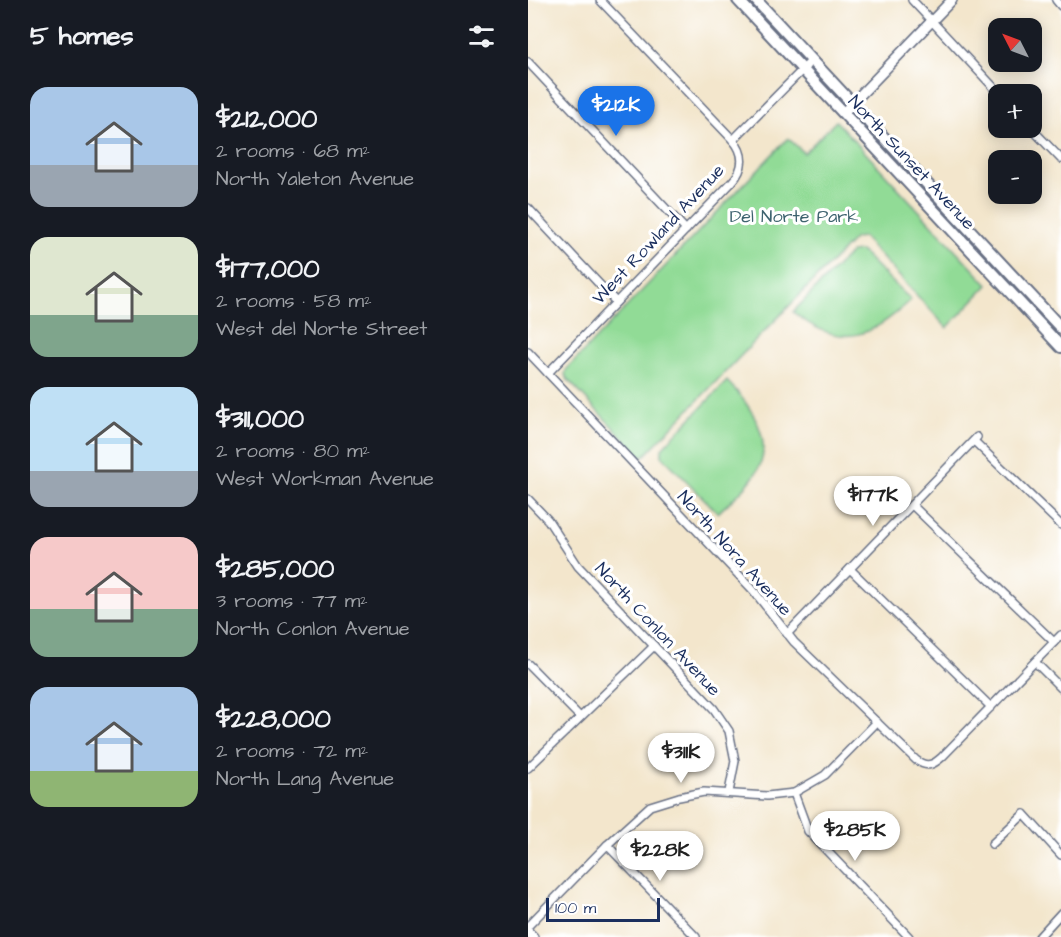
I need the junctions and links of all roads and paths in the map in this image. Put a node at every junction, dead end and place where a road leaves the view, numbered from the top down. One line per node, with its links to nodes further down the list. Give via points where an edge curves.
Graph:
1 (600, 0): 16 (street)
2 (738, 0): 11 (main road, North Sunset Avenue)
3 (756, 0): 9 (main road, North Sunset Avenue)
4 (912, 0): 8 (street)
5 (952, 0): 8 (street)
6 (1056, 0): 7 (street)
7 (1061, 6)
8 (931, 21): 12 (street); 13 (street)
9 (812, 60): 11 (street); 13 (main road, North Sunset Avenue)
10 (528, 62): 19 (street)
11 (802, 69): 14 (main road, North Sunset Avenue); 16 (street)
12 (991, 84)
13 (852, 103): 14 (street); 21 (main road, North Sunset Avenue)
14 (843, 113): 22 (main road, North Sunset Avenue)
15 (1041, 138): 17 (street)
16 (733, 140): 19 (street, West Rowland Avenue, via 741,153 738,175)
17 (1061, 159)
18 (528, 208): 20 (street)
19 (686, 230): 20 (street, West Rowland Avenue)
20 (616, 302): 24 (street, West Rowland Avenue)
21 (1061, 328)
22 (1061, 347)
23 (528, 351): 24 (street, North Nora Avenue)
24 (548, 373): 29 (street, North Nora Avenue, via 758,596)
25 (528, 499): 32 (street, North Conlon Avenue, via 548,520 578,567)
26 (912, 505): 27 (street, via 975,439); 28 (street); 31 (street)
27 (1061, 525)
28 (850, 569): 29 (street); 36 (street)
29 (787, 634): 38 (street, North Nora Avenue)
30 (1061, 635): 31 (street)
31 (1054, 642): 33 (street)
32 (654, 646): 37 (street); 40 (street, North Conlon Avenue, via 714,709 729,731 735,761)
33 (1035, 662): 35 (street); 36 (street)
34 (528, 664): 37 (street)
35 (1061, 688)
36 (991, 707): 38 (street, North Nora Avenue, via 935,764 916,760)
37 (580, 717): 39 (street)
38 (877, 722): 41 (street, via 825,775)
39 (528, 768)
40 (729, 792): 41 (street, via 767,796); 43 (street, via 704,792 650,806)
41 (794, 793): 50 (street, via 808,831)
42 (992, 844): 44 (street, via 1024,814)
43 (607, 845): 46 (street); 49 (street)
44 (1061, 855)
45 (1061, 913): 51 (street)
46 (528, 926)
47 (528, 932): 48 (street)
48 (533, 937)
49 (696, 937)
50 (909, 937)
51 (1039, 937)

